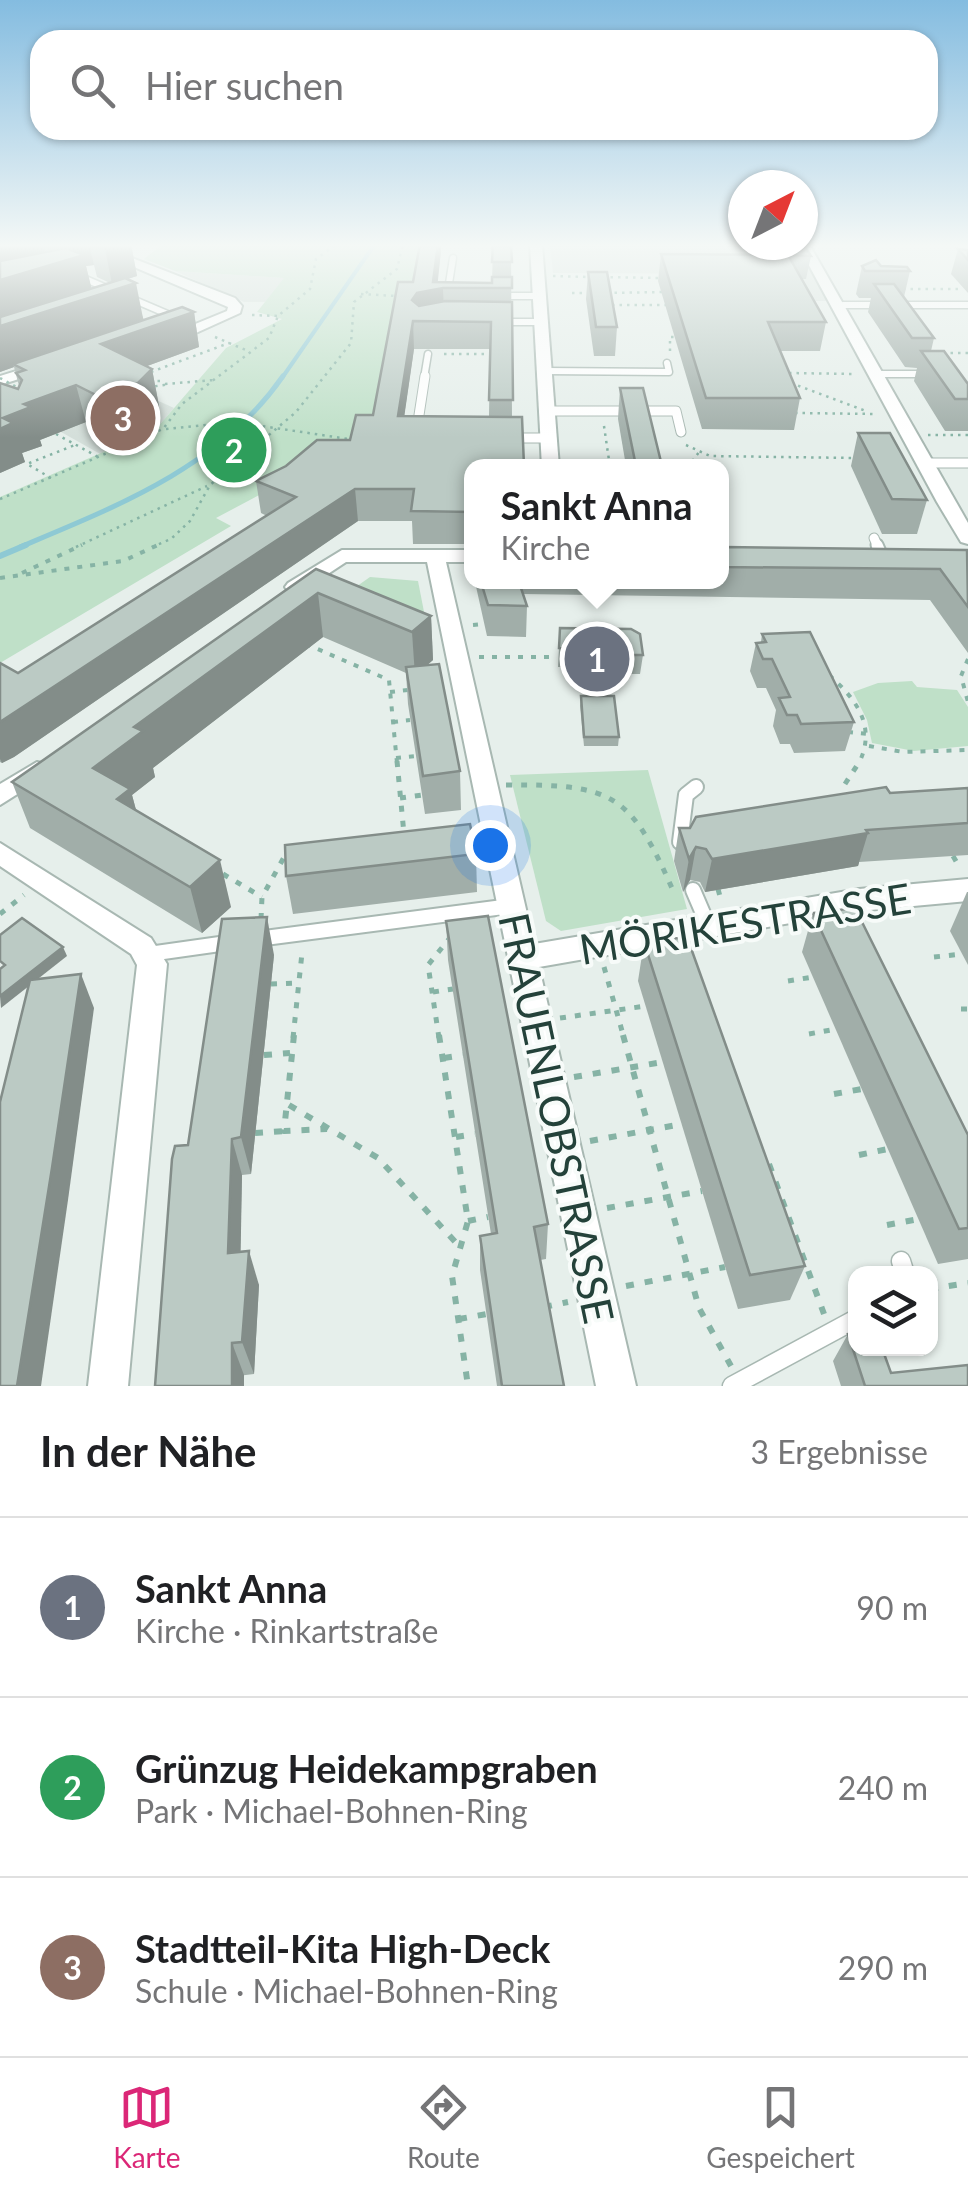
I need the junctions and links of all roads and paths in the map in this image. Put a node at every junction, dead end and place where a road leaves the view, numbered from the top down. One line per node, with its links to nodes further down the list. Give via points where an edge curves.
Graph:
1 (146, 309): 10 (lane)
2 (224, 309): 10 (street)
3 (228, 309): 14 (street)
4 (240, 309): 9 (path)
5 (287, 309): 9 (path)
6 (354, 309): 42 (path, via 352,344)
7 (541, 309): 12 (street)
8 (845, 309): 25 (street)
9 (278, 316): 18 (path, via 268,338)
10 (175, 320): 13 (street); 14 (street)
11 (484, 322): 12 (lane)
12 (542, 322): 22 (street)
13 (154, 328)
14 (195, 330): 16 (path); 17 (street)
15 (688, 337): 23 (path, via 670,337)
16 (229, 343): 18 (path); 28 (path)
17 (152, 346)
18 (249, 351): 29 (path)
19 (932, 353): 20 (path)
20 (968, 353)
21 (428, 354): 22 (path); 48 (lane)
22 (544, 363): 23 (lane, via 669,372); 35 (street)
23 (667, 363)
24 (55, 371): 33 (street)
25 (880, 374): 26 (lane); 32 (path, via 787,373); 46 (street)
26 (950, 374)
27 (168, 376): 30 (path)
28 (144, 379): 30 (path); 30 (path, via 142,386 150,390)
29 (214, 380): 30 (path); 43 (path, via 182,404)
30 (163, 382)
31 (22, 383): 33 (path, bridge)
32 (791, 383): 38 (path); 39 (path)
33 (4, 387): 34 (path, bridge)
34 (30, 394)
35 (548, 411): 36 (lane); 50 (street)
36 (601, 411): 44 (lane, via 676,412); 56 (path)
37 (786, 413): 38 (path)
38 (804, 413): 39 (path)
39 (872, 414): 40 (path)
40 (889, 414)
41 (236, 422): 42 (path); 43 (path)
42 (280, 428): 61 (path)
43 (164, 429): 53 (path)
44 (682, 432): 52 (path, via 684,445)
45 (56, 434): 51 (path)
46 (910, 434): 47 (path); 58 (street)
47 (968, 435)
48 (416, 438)
49 (492, 438): 50 (lane)
50 (550, 438): 55 (street)
51 (75, 445): 53 (path); 60 (path, via 28,464)
52 (699, 452): 54 (path); 57 (path)
53 (100, 458): 60 (path)
54 (870, 458)
55 (551, 459)
56 (609, 459)
57 (694, 459)
58 (924, 463): 59 (lane); 64 (street, via 934,494)
59 (968, 463)
60 (51, 478): 62 (path)
61 (210, 485): 69 (path); 69 (path, via 183,530 147,552)
62 (0, 499)
63 (874, 538): 67 (lane)
64 (968, 538)
65 (436, 556): 66 (street); 70 (street, via 342,556); 75 (street, FRAUENLOBSTRASSE)
66 (464, 556)
67 (884, 561)
68 (0, 576): 69 (path)
69 (18, 576)
70 (277, 599)
71 (484, 624): 72 (path)
72 (468, 626)
73 (301, 642): 79 (path, via 389,680)
74 (554, 656): 75 (path)
75 (457, 657): 91 (street, FRAUENLOBSTRASSE)
76 (968, 659): 80 (path, via 961,676)
77 (814, 675): 84 (path, via 830,675 856,704)
78 (409, 690): 79 (path)
79 (390, 692): 82 (path)
80 (968, 702)
81 (410, 720): 82 (path)
82 (393, 722): 89 (path)
83 (840, 732): 84 (path)
84 (868, 734): 85 (path)
85 (869, 746): 86 (path); 90 (path)
86 (968, 750)
87 (64, 751): 94 (street)
88 (416, 756): 89 (path)
89 (396, 758): 95 (path)
90 (845, 784)
91 (485, 785): 111 (path, via 588,786 610,797 656,851); 112 (street, FRAUENLOBSTRASSE)
92 (696, 787): 100 (lane, via 686,796)
93 (422, 795): 95 (path)
94 (0, 796)
95 (400, 798): 96 (path)
96 (404, 834): 97 (path); 98 (path)
97 (422, 834)
98 (385, 837)
99 (290, 848): 110 (path)
100 (679, 852)
101 (0, 853): 118 (street)
102 (953, 856): 105 (path)
103 (212, 868): 104 (path)
104 (227, 877): 106 (path); 110 (path)
105 (965, 881): 115 (street, MÖRIKESTRASSE)
106 (215, 888)
107 (718, 889): 115 (path)
108 (694, 890): 115 (lane)
109 (24, 896): 114 (path)
110 (262, 898): 117 (path)
111 (679, 904)
112 (511, 906): 113 (lane); 121 (street, FRAUENLOBSTRASSE)
113 (471, 912): 116 (lane); 128 (path, via 428,965)
114 (0, 914)
115 (716, 915): 121 (street, MÖRIKESTRASSE)
116 (305, 933): 117 (lane); 125 (path)
117 (260, 939): 118 (lane)
118 (149, 954): 175 (street)
119 (962, 954): 120 (path)
120 (934, 957)
121 (522, 958): 177 (street, FRAUENLOBSTRASSE)
122 (603, 962): 130 (path)
123 (813, 977): 124 (path)
124 (788, 980)
125 (298, 983): 126 (path); 134 (path)
126 (271, 984)
127 (452, 989): 128 (path)
128 (433, 992): 137 (path)
129 (646, 1006): 130 (path)
130 (616, 1010): 131 (path); 139 (path)
131 (560, 1018)
132 (836, 1028): 133 (path)
133 (809, 1034)
134 (290, 1053): 135 (path); 143 (path)
135 (264, 1055)
136 (463, 1055): 137 (path)
137 (444, 1058): 150 (path)
138 (664, 1062): 139 (path)
139 (632, 1068): 140 (path); 146 (path)
140 (574, 1077)
141 (862, 1089): 142 (path)
142 (834, 1094)
143 (286, 1103): 145 (path); 147 (path)
144 (682, 1124): 146 (path)
145 (327, 1129): 147 (path); 162 (path, via 394,1173)
146 (650, 1130): 151 (path); 156 (path)
147 (284, 1131): 148 (path)
148 (255, 1133)
149 (475, 1134): 150 (path)
150 (456, 1137): 160 (path)
151 (590, 1141)
152 (888, 1149): 153 (path)
153 (858, 1155)
154 (769, 1164): 173 (path)
155 (702, 1191): 156 (path)
156 (668, 1197): 157 (path); 164 (path)
157 (607, 1208)
158 (488, 1217): 160 (path)
159 (919, 1219): 161 (path)
160 (468, 1221): 162 (path)
161 (887, 1225)
162 (460, 1246): 171 (path, via 452,1276)
163 (725, 1266): 164 (path)
164 (690, 1274): 166 (path); 174 (path)
165 (968, 1282): 167 (path)
166 (626, 1286)
167 (938, 1288)
168 (568, 1302): 169 (path)
169 (540, 1307)
170 (486, 1314): 171 (path)
171 (459, 1320): 176 (path)
172 (848, 1323): 173 (lane)
173 (830, 1332): 174 (lane)
174 (736, 1384)
175 (108, 1386)
176 (468, 1386)
177 (616, 1386)

